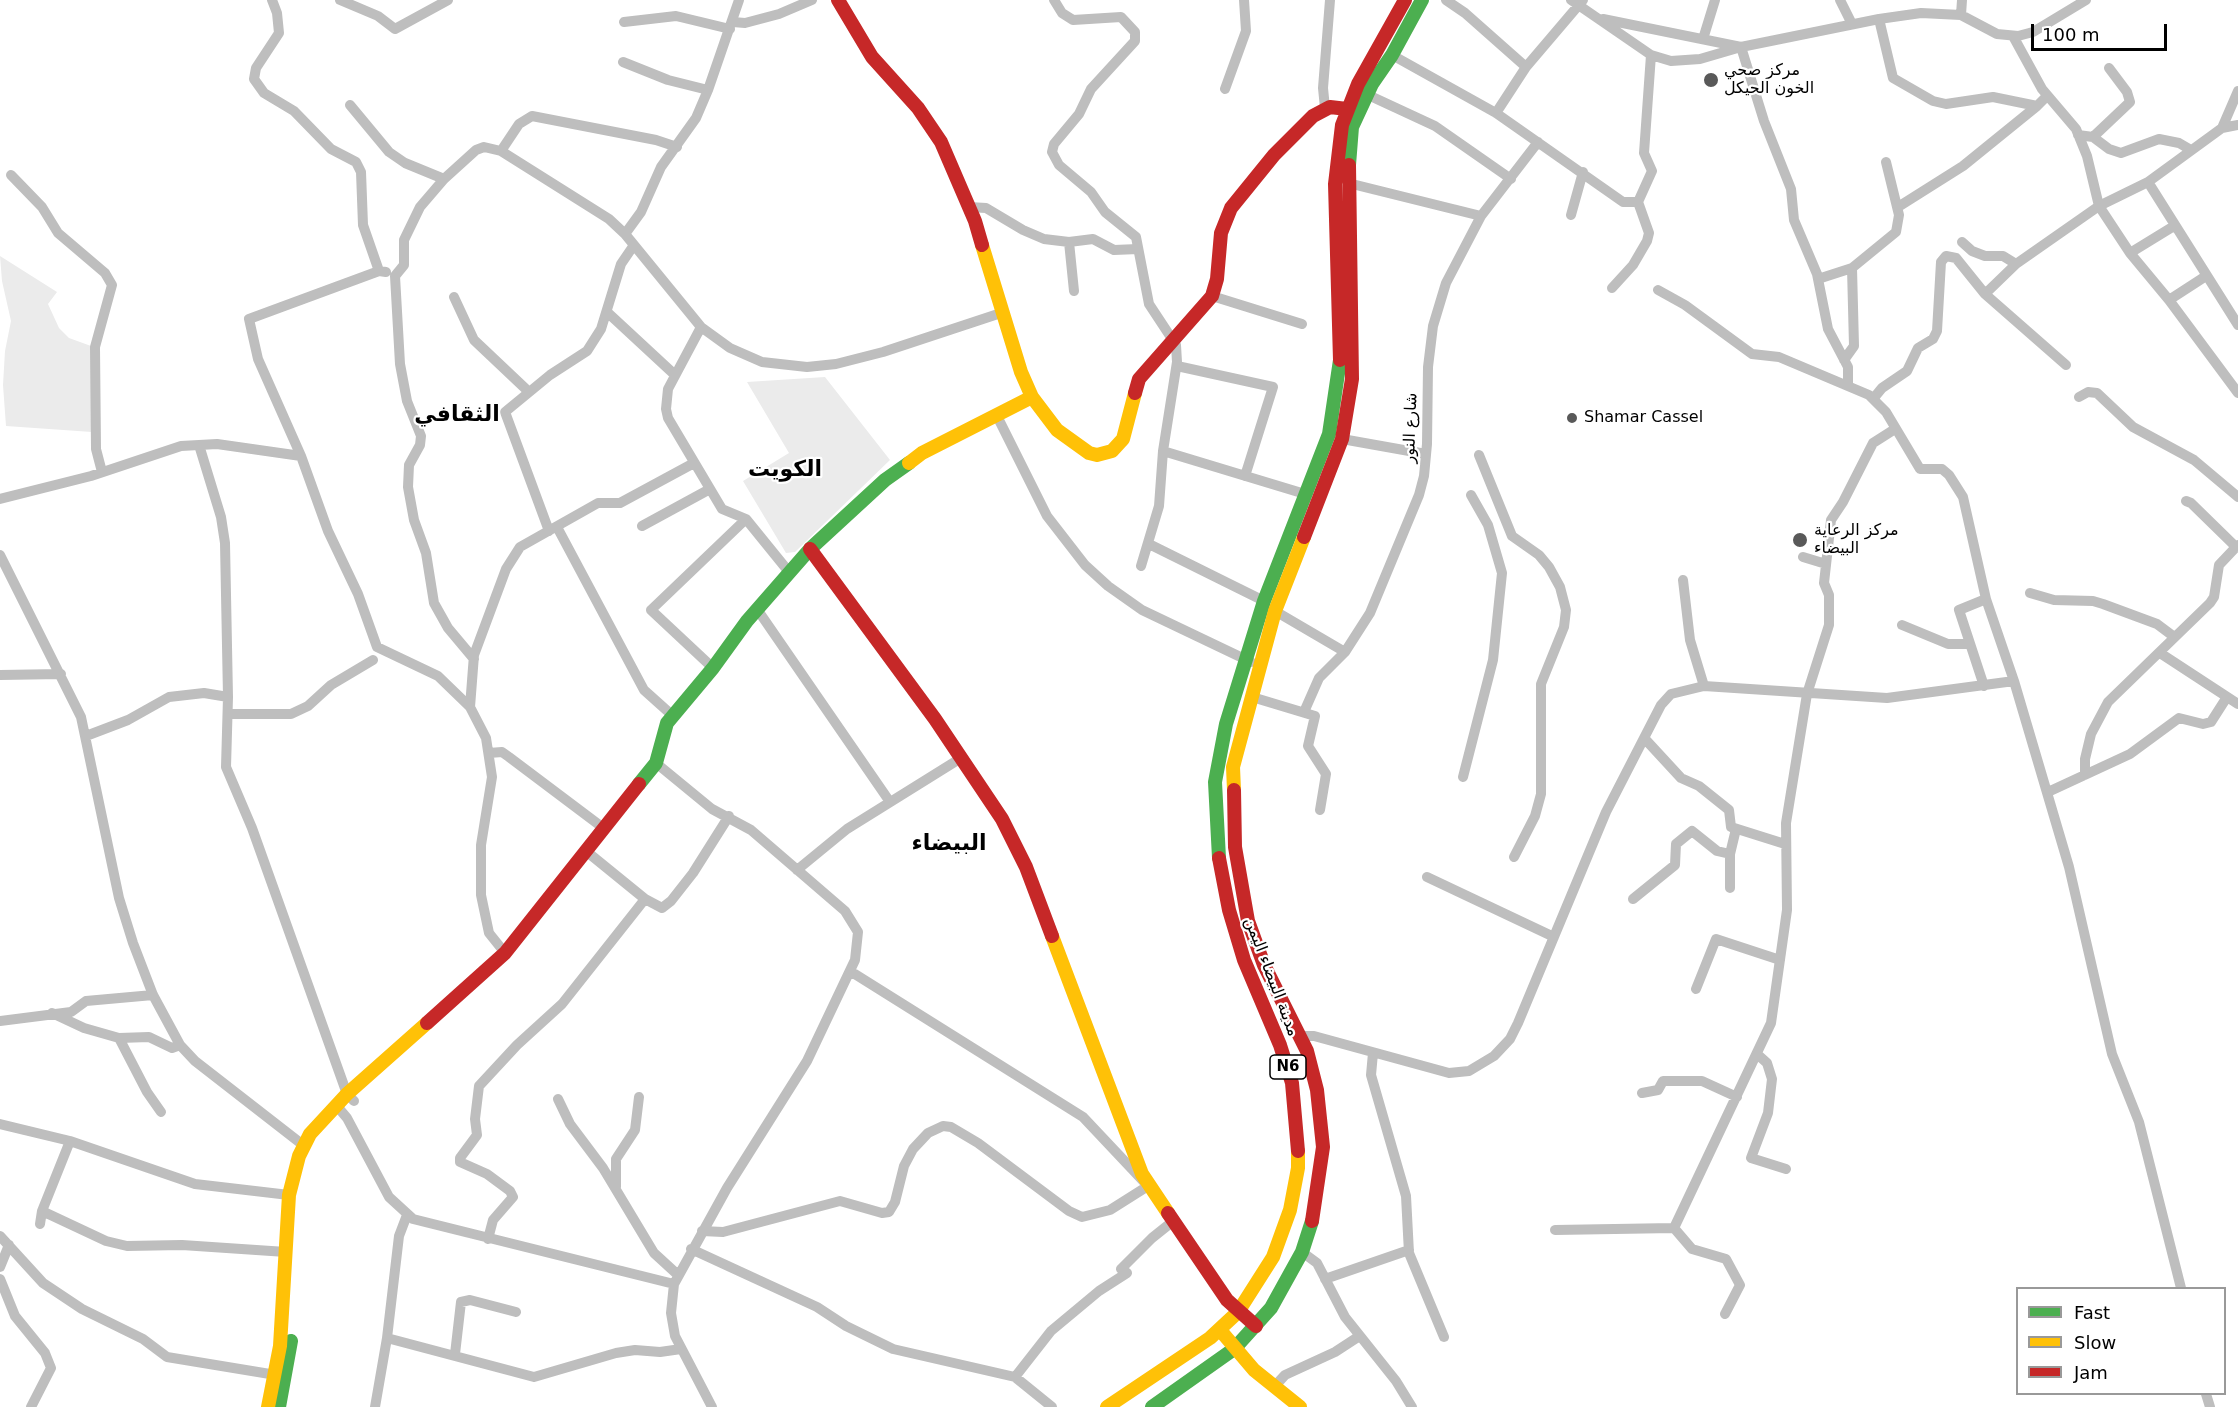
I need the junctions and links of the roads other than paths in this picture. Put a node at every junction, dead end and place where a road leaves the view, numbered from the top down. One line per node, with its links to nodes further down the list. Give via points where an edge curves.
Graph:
1 (272, 0): 72 (street, via 279,33 256,68 254,79 270,98 294,111 331,149 356,162 361,172 363,225)
2 (340, 0): 3 (street, via 378,15 395,29)
3 (448, 0)
4 (739, 0): 23 (street)
5 (812, 0): 23 (street, via 779,14)
6 (838, 0): 59 (main road, via 872,57 935,131)
7 (1054, 0): 68 (street, via 1070,18 1121,17 1135,32 1135,41 1091,89 1052,152 1059,165 1092,192 1105,212 1132,232)
8 (1245, 0): 32 (street, via 1246,31)
9 (1330, 0): 39 (street)
10 (1406, 0): 40 (main road)
11 (1422, 0): 27 (main road)
12 (1446, 0): 30 (street)
13 (1715, 0): 25 (street)
14 (1840, 0): 22 (street)
15 (1962, 0): 19 (street)
16 (2086, 0): 24 (street, via 2033,32)
17 (1578, 2): 18 (street); 30 (street)
18 (1589, 14): 25 (street); 28 (street)
19 (1961, 15): 20 (street, via 1921,13); 24 (street, via 1998,34)
20 (1879, 19): 22 (street); 38 (street, via 1893,78 1898,82 1940,104 1993,97)
21 (624, 22): 23 (street, via 676,16)
22 (1852, 24): 26 (street)
23 (732, 26): 33 (street)
24 (2013, 36): 36 (street)
25 (1702, 39): 26 (street)
26 (1741, 47): 28 (street, via 1700,59 1671,61); 75 (street, via 1791,189 1794,220)
27 (1392, 55): 35 (main road); 41 (street)
28 (1651, 56): 57 (street, via 1644,153 1652,171)
29 (623, 62): 33 (street, via 668,80)
30 (1526, 67): 41 (street)
31 (2109, 68): 45 (street, via 2130,102)
32 (1225, 89)
33 (708, 90): 47 (street)
34 (2238, 91): 43 (street)
35 (1366, 94): 54 (street, via 1435,126); 56 (main road, via 1352,127)
36 (2047, 96): 38 (street); 44 (street)
37 (350, 105): 53 (street, via 389,152)
38 (2037, 106): 60 (street, via 1963,166)
39 (1325, 108): 40 (main road); 81 (main road, via 1286,142 1231,207 1221,233 1218,279)
40 (1347, 110): 111 (main road, via 1338,138 1335,184 1340,360 1329,434)
41 (1496, 113): 46 (street)
42 (2238, 125): 43 (street)
43 (2222, 128): 48 (street)
44 (2078, 135): 45 (street); 58 (street)
45 (2093, 137): 48 (street, via 2121,153 2159,139 2180,143)
46 (1538, 142): 51 (street); 54 (street, شارع النور)
47 (677, 147): 49 (street, via 532,116 519,124); 64 (street, via 657,173 641,212)
48 (2191, 150): 55 (street)
49 (501, 151): 53 (street, via 484,147 476,150); 64 (street, via 601,213)
50 (1886, 162): 60 (street)
51 (1583, 172): 57 (street, via 1623,202); 61 (street)
52 (11, 175): 108 (street, via 42,207 58,233 105,273 112,285 96,347 96,449)
53 (444, 179): 73 (street, via 420,207 406,232 404,265)
54 (1511, 179): 62 (street, شارع النور)
55 (2148, 182): 58 (street); 63 (street)
56 (1348, 183): 62 (street); 101 (main road, via 1352,379)
57 (1638, 202): 76 (street, via 1649,233 1647,241 1633,265)
58 (2099, 206): 69 (street); 70 (street)
59 (969, 207): 65 (street, via 986,207 1038,237); 84 (main road)
60 (1898, 207): 71 (street, via 1900,221 1896,232)
61 (1571, 215)
62 (1481, 216): 104 (street, شارع النور, via 1446,283 1433,326)
63 (2174, 226): 69 (street); 74 (street)
64 (625, 234): 67 (street)
65 (1069, 242): 68 (street, via 1093,239 1114,250); 78 (street)
66 (1962, 242): 70 (street, via 1972,251 2003,256)
67 (634, 245): 83 (street, via 621,264); 87 (street)
68 (1138, 249): 88 (street, via 1151,310)
69 (2130, 253): 82 (street)
70 (2016, 264): 79 (street)
71 (1852, 268): 75 (street); 89 (street, via 1854,346)
72 (379, 271): 73 (street); 106 (street, via 249,319 258,359)
73 (394, 276): 138 (street, via 400,364 407,401 421,436 409,465 414,520 426,553 434,603 448,628)
74 (2206, 276): 82 (street); 86 (street)
75 (1818, 279): 89 (street, via 1827,329)
76 (1612, 288)
77 (1658, 290): 93 (street, via 1752,354 1779,357)
78 (1074, 291)
79 (1985, 294): 90 (street); 98 (street, via 1956,258 1946,256 1941,262 1937,331 1933,339 1918,348 1907,371 1882,388)
80 (454, 297): 94 (street, via 474,340)
81 (1212, 297): 85 (street); 88 (main road)
82 (2169, 300): 95 (street)
83 (608, 312): 92 (street); 94 (street, via 587,351)
84 (1004, 312): 87 (street, via 884,352 807,368 762,362 730,348); 97 (main road)
85 (1302, 324)
86 (2238, 326)
87 (701, 327): 92 (street)
88 (1173, 339): 91 (street); 97 (main road, via 1139,379 1123,439 1112,451 1097,454 1080,449 1057,430)
89 (1844, 360): 93 (street, via 1850,375)
90 (2066, 365)
91 (1177, 366): 103 (street); 109 (street, via 1273,387)
92 (675, 375): 107 (street, via 668,389 666,409)
93 (1848, 385): 98 (street)
94 (529, 392): 118 (street, via 505,412)
95 (2238, 393)
96 (2079, 396): 113 (street, via 2097,393 2133,426 2200,465)
97 (1032, 397): 99 (main road)
98 (1874, 399): 100 (street)
99 (996, 414): 121 (main road, via 922,453 885,480); 140 (street, via 1047,516 1085,565 1142,610)
100 (1895, 429): 124 (street, via 1873,442 1831,519); 129 (street, via 1920,469 1942,469 1963,497)
101 (1342, 439): 104 (street); 132 (main road)
102 (199, 445): 106 (street); 108 (street, via 168,449); 148 (street, via 224,530)
103 (1163, 452): 109 (street); 119 (street, via 1159,506)
104 (1426, 454): 136 (street, شارع النور, via 1414,506 1370,613)
105 (1479, 455): 172 (street, via 1512,536 1549,567 1566,610 1564,627 1541,684 1541,794 1535,816)
106 (301, 456): 152 (street, via 377,647 438,675)
107 (694, 463): 110 (street); 118 (street, via 620,503 598,504)
108 (102, 472): 114 (street)
109 (1245, 476): 111 (street)
110 (710, 489): 116 (street, via 723,509); 117 (street)
111 (1305, 494): 130 (main road)
112 (1471, 495): 162 (street, via 1488,525 1502,573 1493,660)
113 (2238, 497)
114 (0, 499)
115 (2186, 501): 120 (street)
116 (746, 519): 126 (street); 141 (street, via 651,610)
117 (642, 526)
118 (553, 529): 138 (street, via 520,547 506,569); 155 (street, via 645,690)
119 (1149, 544): 125 (street); 130 (street)
120 (2237, 546): 134 (street, via 2219,565 2210,603)
121 (810, 549): 126 (main road); 159 (main road)
122 (0, 555): 142 (street)
123 (1803, 557): 124 (street)
124 (1826, 564): 147 (street, via 1829,625)
125 (1141, 566)
126 (789, 572): 131 (main road)
127 (1683, 580): 145 (street, via 1690,640)
128 (2030, 593): 134 (street, via 2059,601 2093,601 2157,624)
129 (1986, 599): 135 (street, via 1959,610); 144 (street)
130 (1264, 601): 140 (main road)
131 (757, 609): 141 (main road); 164 (street)
132 (1275, 611): 136 (street); 140 (main road)
133 (1902, 625): 135 (street, via 1948,644)
134 (2173, 636): 137 (street)
135 (1970, 644): 146 (street)
136 (1346, 652): 153 (street, شارع النور, via 1318,678)
137 (2160, 653): 150 (street); 161 (street, via 2117,692 2099,716 2086,749)
138 (474, 659): 152 (street)
139 (373, 660): 154 (street, via 291,714)
140 (1253, 663): 149 (main road, مدينة البيضاء اليمن / N6); 189 (main road, مدينة البيضاء اليمن / N6, via 1226,724 1217,765 1217,843 1234,930)
141 (713, 668): 155 (main road)
142 (61, 674): 143 (street); 156 (street)
143 (0, 675)
144 (2014, 681): 146 (street); 163 (street)
145 (1704, 686): 147 (street); 157 (street, via 1666,699)
146 (1984, 686): 147 (street, via 1887,698)
147 (1807, 694): 169 (street)
148 (228, 697): 154 (street); 156 (street, via 204,693 169,697 128,720)
149 (1252, 697): 153 (street); 186 (main road, مدينة البيضاء اليمن / N6, via 1233,767 1232,824 1237,865 1253,936)
150 (2227, 697): 151 (street); 161 (street, via 2211,722 2179,718 2137,750)
151 (2238, 704)
152 (470, 707): 158 (street)
153 (1304, 712): 165 (street, via 1315,716 1308,750 1326,774)
154 (228, 714): 195 (street, via 225,767 252,828)
155 (673, 716): 160 (main road, via 664,730)
156 (86, 736): 183 (street, via 119,898)
157 (1645, 739): 168 (street, via 1681,778 1699,786 1729,810 1731,827); 178 (street, via 1599,827)
158 (489, 753): 167 (street, via 502,752); 179 (street, via 492,777 481,845 482,895 489,933)
159 (961, 758): 164 (street); 203 (main road, via 1002,819 1026,867)
160 (656, 763): 166 (street, via 705,803); 167 (main road)
161 (2085, 775): 163 (street)
162 (1463, 777)
163 (2048, 792): 224 (street, via 2112,1054 2139,1122)
164 (890, 802): 173 (street, via 847,829)
165 (1320, 810)
166 (729, 816): 173 (street); 176 (street, via 666,906 658,907)
167 (602, 827): 170 (main road)
168 (1736, 829): 169 (street); 171 (street)
169 (1785, 843): 180 (street, via 1787,910)
170 (585, 851): 176 (street); 179 (main road)
171 (1730, 854): 175 (street); 177 (street, via 1717,851 1692,831 1676,844 1675,865)
172 (1514, 857)
173 (797, 870): 181 (street, via 854,923 858,932 857,951)
174 (1427, 877): 178 (street)
175 (1730, 888)
176 (645, 899): 214 (street, via 553,1014 479,1086 477,1135 460,1162 487,1174 513,1197 493,1220)
177 (1633, 899)
178 (1554, 937): 190 (street, via 1514,1031 1485,1062 1469,1071 1449,1073)
179 (505, 953): 195 (main road, via 495,972)
180 (1780, 960): 182 (street, via 1716,939); 191 (street, via 1771,1023)
181 (850, 971): 203 (street, via 1083,1117); 212 (street, via 804,1068)
182 (1696, 989)
183 (153, 995): 184 (street, via 86,1001 71,1012); 188 (street)
184 (52, 1013): 185 (street); 187 (street, via 84,1028)
185 (0, 1021)
186 (1300, 1036): 189 (main road); 190 (street, via 1314,1035); 219 (main road, مدينة البيضاء اليمن / N6, via 1317,1090 1323,1147 1315,1212)
187 (120, 1038): 188 (street, via 149,1037 172,1048); 198 (street)
188 (180, 1045): 201 (street, via 215,1080)
189 (1280, 1045): 226 (main road, مدينة البيضاء اليمن / N6, via 1292,1083 1297,1122 1295,1189 1273,1257)
190 (1373, 1053): 217 (street, via 1371,1075 1406,1196)
191 (1757, 1054): 194 (street); 202 (street, via 1767,1064 1772,1078 1768,1113 1750,1158)
192 (1642, 1093): 194 (street, via 1658,1090 1663,1082 1702,1081)
193 (639, 1097): 204 (street, via 635,1130 616,1159)
194 (1737, 1097): 210 (street)
195 (351, 1098): 197 (main road)
196 (558, 1099): 204 (street, via 570,1124)
197 (340, 1109): 201 (main road); 207 (street, via 388,1197); 242 (main road, via 312,1150 298,1197 290,1349)
198 (161, 1112)
199 (0, 1124): 200 (street)
200 (70, 1141): 205 (street, via 195,1184); 206 (street)
201 (303, 1145): 205 (main road)
202 (1786, 1169)
203 (1148, 1186): 208 (main road); 212 (street, via 1110,1210 1082,1217 978,1143 943,1126 928,1133 913,1149 890,1212 840,1201 723,1232)
204 (616, 1190): 222 (street, via 654,1253)
205 (289, 1195): 218 (main road)
206 (42, 1212): 209 (street); 218 (street, via 106,1241 127,1246 182,1245)
207 (406, 1215): 214 (street); 232 (street, via 399,1236)
208 (1172, 1222): 226 (main road); 237 (street, via 1121,1269 1127,1273 1051,1331)
209 (40, 1224)
210 (1674, 1228): 211 (street); 227 (street, via 1692,1249 1726,1259 1740,1285)
211 (1555, 1230)
212 (702, 1231): 216 (street)
213 (0, 1236): 215 (street)
214 (488, 1239): 222 (street)
215 (9, 1245): 220 (street); 236 (street, via 43,1283 82,1309 143,1339 167,1357)
216 (691, 1250): 222 (street); 237 (street, via 817,1307 893,1349)
217 (1409, 1250): 223 (street); 231 (street)
218 (286, 1252): 236 (main road)
219 (1302, 1252): 223 (street, via 1313,1259); 228 (main road, مدينة البيضاء اليمن / N6, via 1281,1293)
220 (0, 1267)
221 (0, 1279): 240 (street, via 15,1316 45,1353 51,1368)
222 (676, 1280): 233 (street, via 672,1325)
223 (1325, 1280): 230 (street)
224 (2181, 1287)
225 (516, 1312): 235 (street, via 470,1300 461,1302)
226 (1238, 1312): 228 (main road); 229 (main road, مدينة البيضاء اليمن / N6)
227 (1725, 1314)
228 (1256, 1326): 234 (main road, مدينة البيضاء اليمن / N6)
229 (1220, 1330): 234 (main road); 246 (main road, مدينة البيضاء اليمن / N6)
230 (1358, 1337): 238 (street, via 1285,1375); 248 (street, via 1396,1381)
231 (1444, 1337)
232 (387, 1338): 235 (street); 243 (street)
233 (681, 1349): 235 (street, via 616,1353 534,1377); 244 (street)
234 (1234, 1349): 238 (main road); 239 (main road, مدينة البيضاء اليمن / N6)
235 (455, 1354)
236 (276, 1375): 241 (main road)
237 (1015, 1377): 245 (street)
238 (1274, 1387): 247 (main road)
239 (1159, 1405)
240 (32, 1407)
241 (268, 1407)
242 (279, 1407)
243 (375, 1407)
244 (712, 1407)
245 (1053, 1407)
246 (1107, 1407)
247 (1300, 1407)
248 (1412, 1407)

